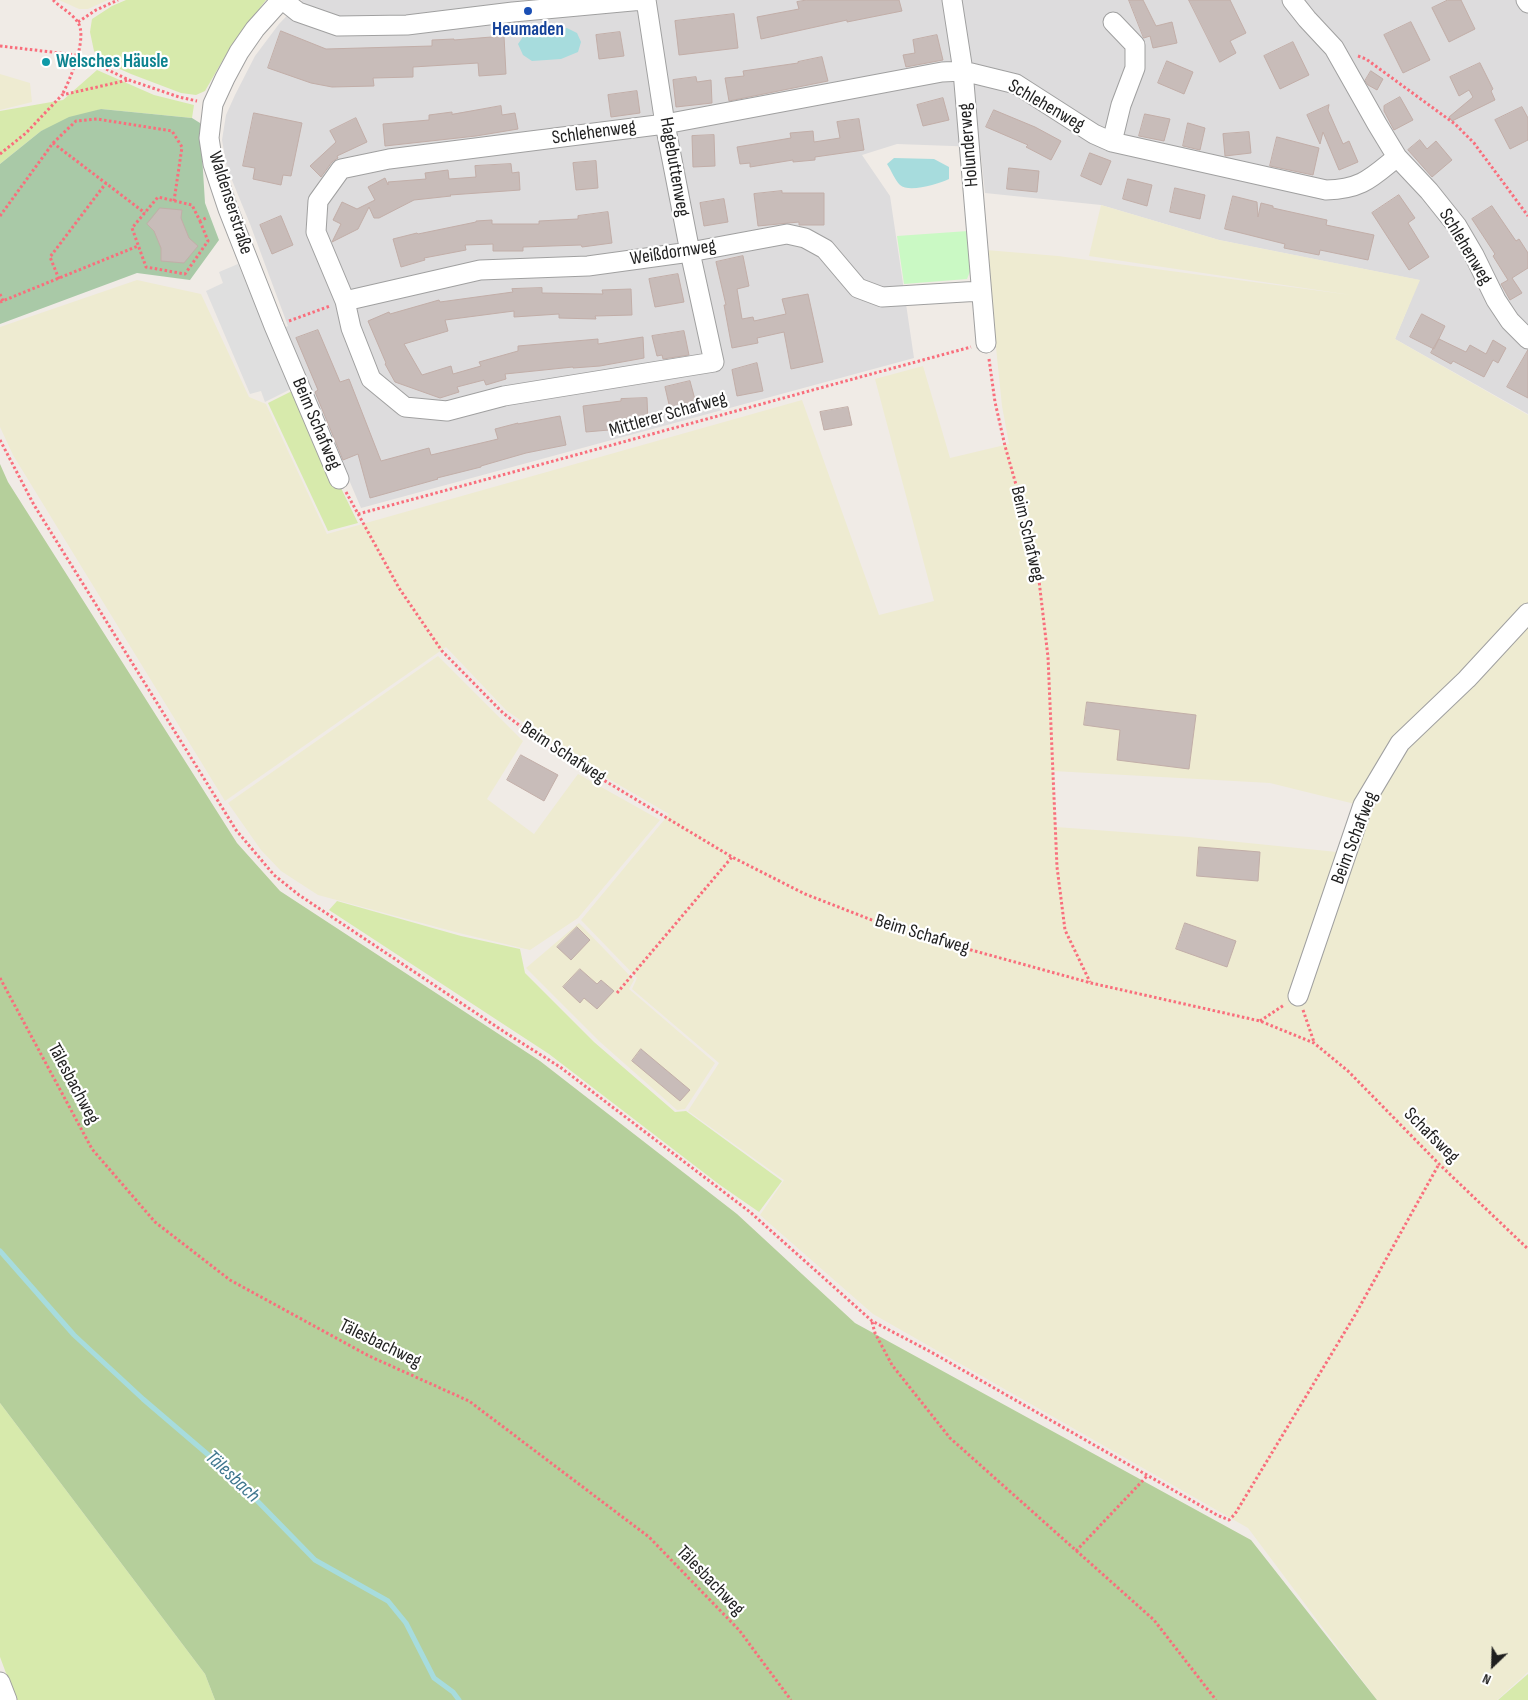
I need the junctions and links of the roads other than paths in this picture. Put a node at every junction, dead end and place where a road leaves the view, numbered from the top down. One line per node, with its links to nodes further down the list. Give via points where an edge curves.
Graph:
1 (282, 0): 5 (street, via 298,12 338,26 407,25); 12 (street, Waldenserstraße, via 255,29 224,78 213,104 210,138 213,164)
2 (645, 0): 5 (street); 8 (street, Hagebuttenweg)
3 (952, 0): 7 (street, Holunderweg)
4 (1292, 0): 10 (street, Schlehenweg, via 1334,48)
5 (510, 6)
6 (1113, 22): 9 (street, via 1135,45 1135,68)
7 (963, 71): 8 (street, Schlehenweg, via 942,72); 9 (street, Schlehenweg, via 1016,84); 13 (street, Holunderweg)
8 (665, 124): 11 (street, Hagebuttenweg); 14 (street, Schlehenweg, via 389,159 341,169 318,201 316,232)
9 (1112, 142): 10 (street, Schlehenweg, via 1326,190 1345,190 1364,183)
10 (1398, 157): 15 (street, Schlehenweg, via 1430,191 1456,226 1496,300)
11 (690, 252): 13 (street, Weißdornweg, via 787,234 804,238 825,249 858,288 882,297); 14 (street, Weißdornweg, via 588,266 480,270); 17 (street, Hagebuttenweg)
12 (255, 276): 18 (street, Beim Schafweg)
13 (981, 291): 16 (street)
14 (345, 301): 17 (street, Schlehenweg, via 351,328 371,379 406,407 447,411 504,396)
15 (1528, 339)
16 (986, 343)
17 (714, 362)
18 (339, 479)
19 (1528, 613): 20 (street, Beim Schafweg, via 1400,743 1363,805)
20 (1298, 996)
21 (0, 1682): 22 (street)
22 (7, 1700)

